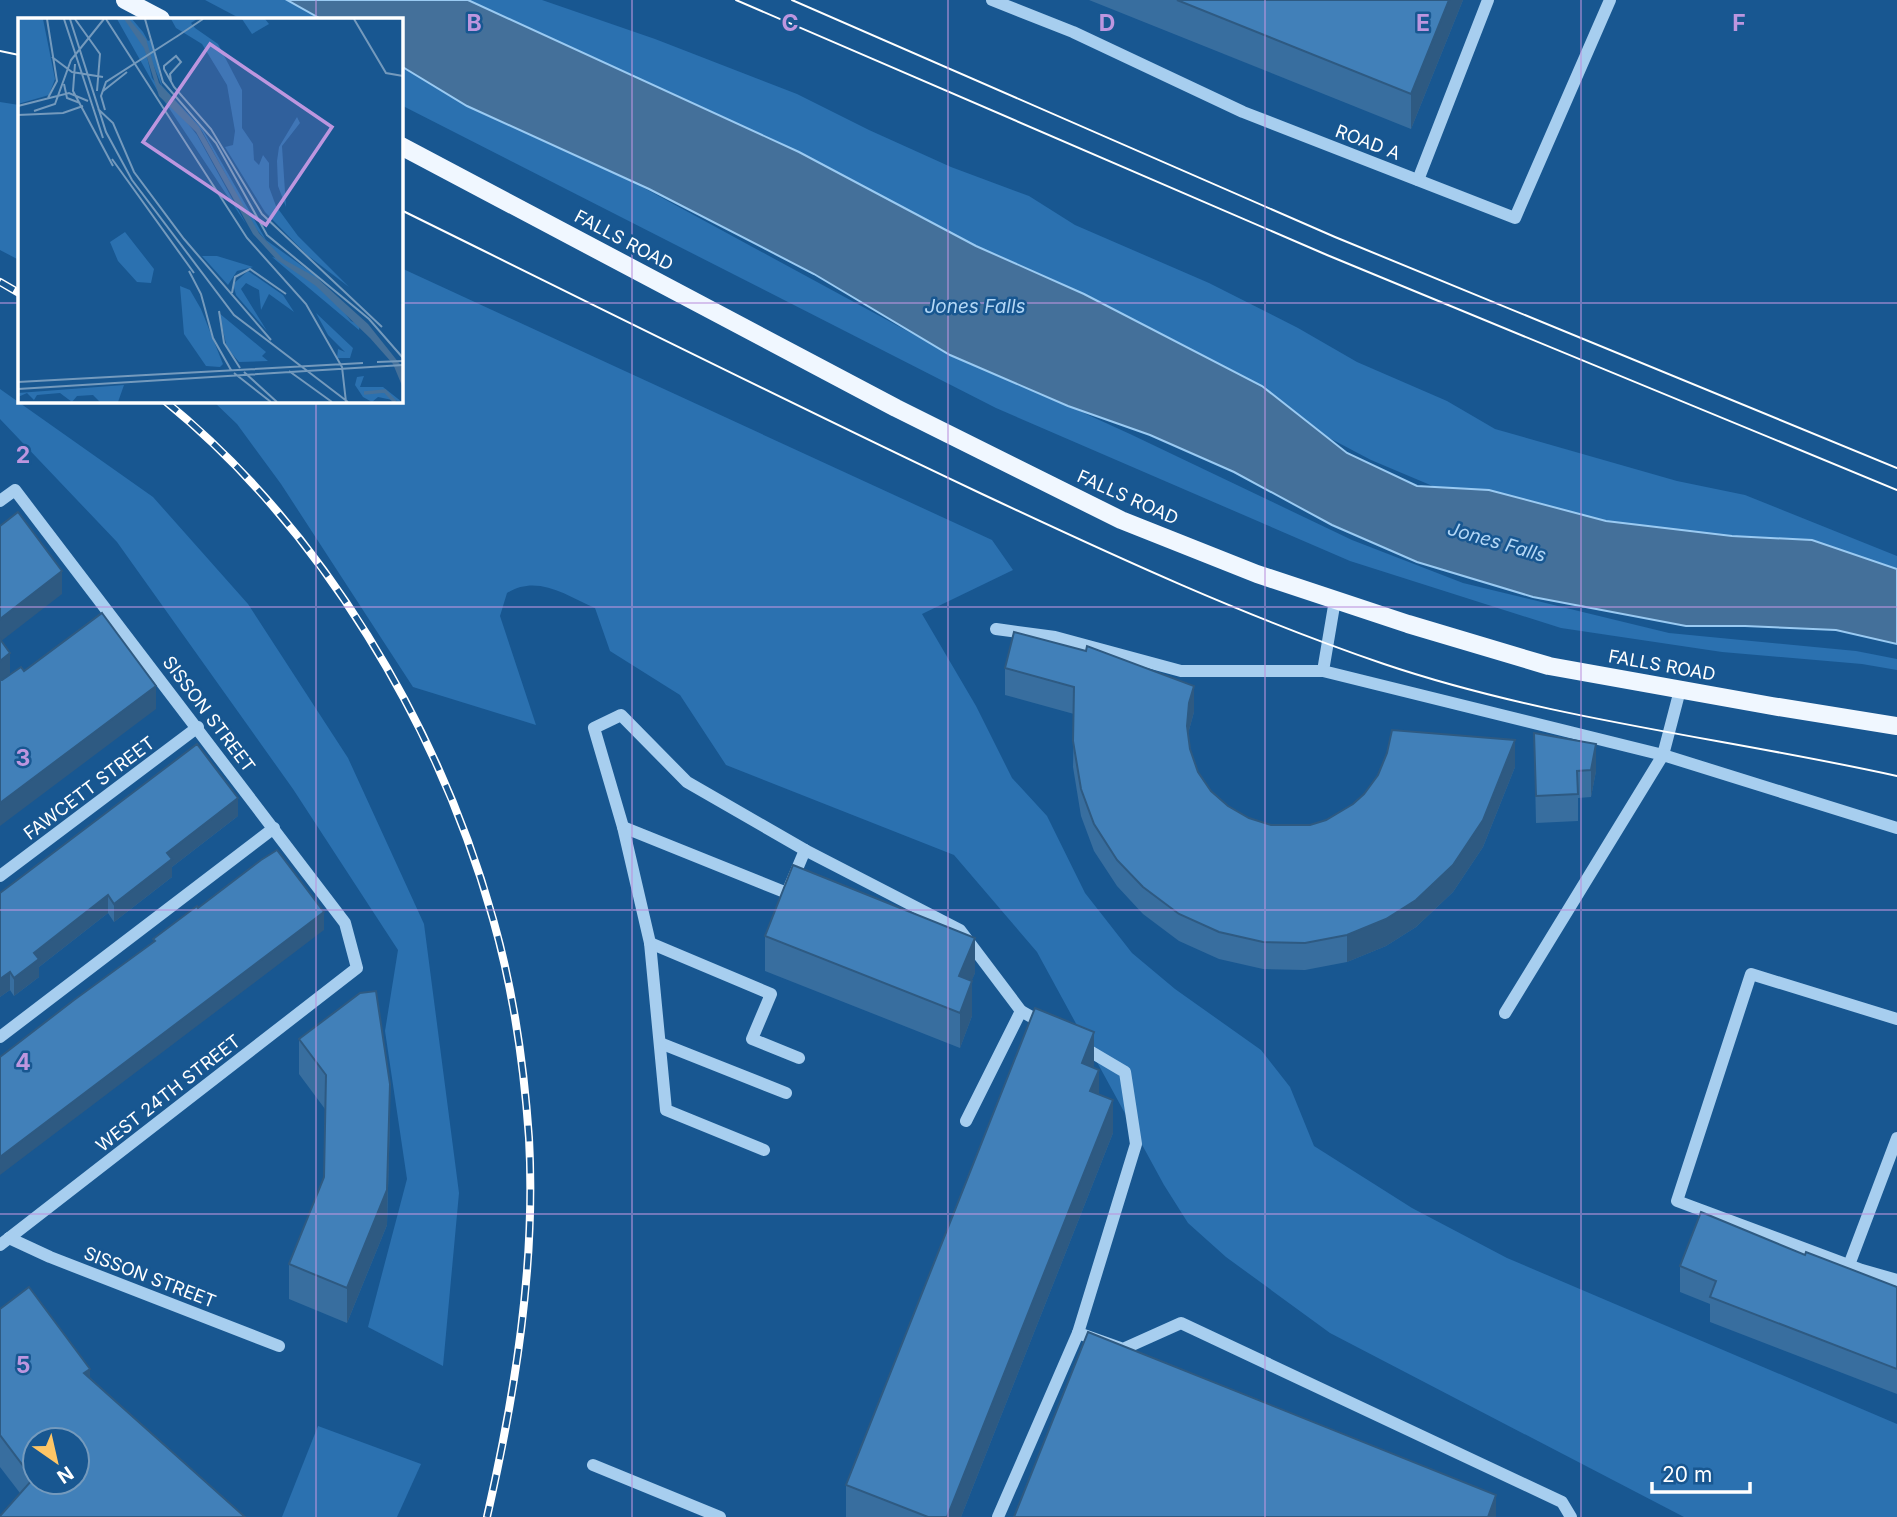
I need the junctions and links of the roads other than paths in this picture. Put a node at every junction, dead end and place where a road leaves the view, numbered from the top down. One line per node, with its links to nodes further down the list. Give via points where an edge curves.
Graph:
1 (125, 0): 5 (main road)
2 (992, 0): 7 (street, ROAD A, via 1073,32 1243,112)
3 (1488, 0): 7 (street)
4 (1610, 0): 7 (street, ROAD A, via 1515,218)
5 (159, 18)
6 (402, 147): 9 (main road, FALLS ROAD, via 896,408 1121,520)
7 (1418, 180)
8 (0, 501): 14 (street, SISSON STREET, via 15,490 103,616)
9 (1335, 600): 11 (street); 12 (main road, FALLS ROAD, via 1549,666)
10 (996, 629): 11 (street, via 1055,637 1181,671)
11 (1323, 671): 15 (street)
12 (1680, 690): 13 (main road, FALLS ROAD); 15 (street)
13 (1897, 726)
14 (198, 727): 17 (street, SISSON STREET); 20 (street, FAWCETT STREET)
15 (1663, 755): 18 (street); 24 (street)
16 (623, 827): 19 (street, via 787,893); 19 (street, via 594,728 621,715 687,782); 21 (street)
17 (274, 828): 22 (street, SISSON STREET, via 345,923); 26 (street)
18 (1897, 828)
19 (805, 850): 23 (street, via 960,930)
20 (0, 876)
21 (650, 943): 27 (street); 28 (street, via 771,994 752,1039)
22 (357, 968): 34 (street, WEST 24TH STREET)
23 (1021, 1011): 30 (street); 37 (street, via 1125,1072 1136,1144)
24 (1505, 1013)
25 (1897, 1019): 35 (street, via 1751,974 1677,1200)
26 (0, 1037)
27 (660, 1043): 29 (street); 32 (street, via 666,1110)
28 (799, 1058)
29 (786, 1093)
30 (966, 1121)
31 (1897, 1138): 33 (street)
32 (764, 1150)
33 (1894, 1155): 35 (street)
34 (5, 1241): 38 (street, SISSON STREET)
35 (1849, 1265): 36 (street)
36 (1897, 1280)
37 (1078, 1333): 41 (street); 42 (street, via 1123,1349 1181,1323 1562,1503)
38 (279, 1346)
39 (593, 1465): 40 (street)
40 (720, 1517)
41 (998, 1517)
42 (1571, 1517)

